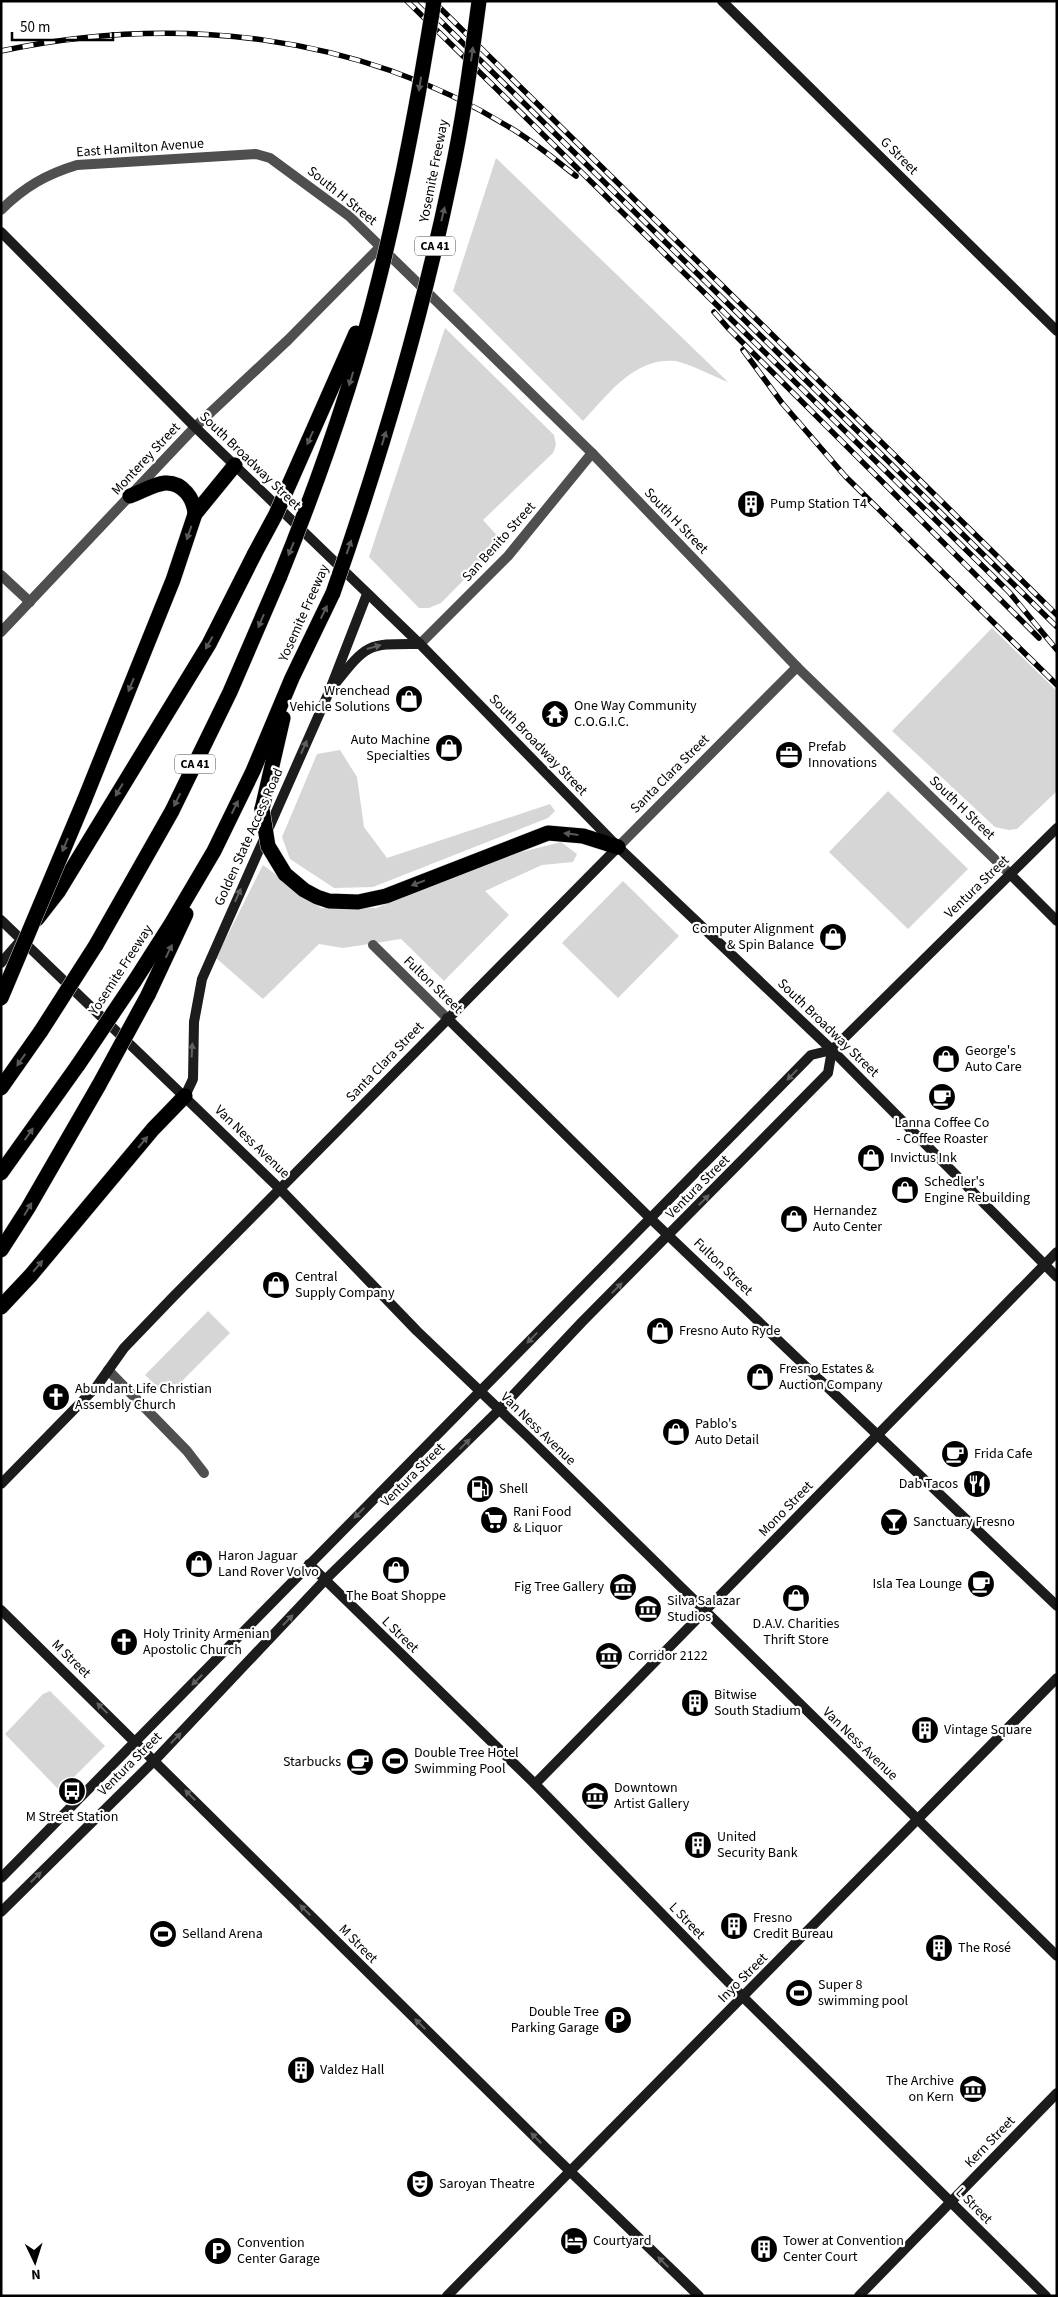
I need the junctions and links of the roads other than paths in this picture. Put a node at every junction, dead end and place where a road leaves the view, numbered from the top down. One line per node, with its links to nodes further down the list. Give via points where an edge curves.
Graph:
1 (434, 1): 8 (highway, CA 41, one-way to 8, bridge, via 406,162)
2 (479, 1): 21 (highway, Yosemite Freeway / CA 41, one-way to 2, bridge, via 333,593 390,419 430,270 450,180)
3 (722, 1): 9 (street, G Street)
4 (264, 155): 5 (street, East Hamilton Avenue, via 77,165 34,182); 7 (street, South H Street, via 349,216)
5 (1, 210)
6 (1, 232): 10 (street, South Broadway Street)
7 (380, 247): 10 (street, Monterey Street); 11 (street, South H Street)
8 (379, 282): 29 (highway, one-way to 29, bridge, via 276,514 209,644 58,892); 35 (highway, CA 41, one-way to 35, bridge, via 329,446 280,576 230,692 172,811 96,945)
9 (1057, 331)
10 (196, 427): 12 (street, South Broadway Street); 13 (street, Monterey Street)
11 (592, 453): 19 (street, San Benito Street, via 508,556); 20 (street, South H Street)
12 (235, 465): 14 (highway); 16 (street, South Broadway Street)
13 (130, 496): 14 (highway, via 163,483 174,484 189,495); 17 (street, Monterey Street)
14 (195, 514): 32 (highway, one-way to 32, bridge, via 173,580)
15 (1, 575): 17 (street)
16 (367, 594): 19 (street, South Broadway Street); 22 (street, Golden State Access Road)
17 (30, 602): 18 (street, Monterey Street)
18 (1, 632)
19 (420, 644): 22 (street, one-way to 19, via 364,650 374,645); 24 (street, South Broadway Street)
20 (797, 667): 24 (street, Santa Clara Street); 26 (street, South H Street)
21 (292, 678): 24 (highway, one-way to 21, bridge, via 583,836 548,834 386,896 358,902 329,901 317,897 285,874 268,846 262,809); 25 (highway, Yosemite Freeway / CA 41, one-way to 21, via 253,771)
22 (329, 692): 36 (street, Golden State Access Road, one-way to 22, via 193,1079 194,1022 202,979)
23 (1057, 828): 26 (street, Ventura Street)
24 (618, 847): 33 (street, Santa Clara Street); 34 (street, South Broadway Street)
25 (214, 851): 37 (highway, Yosemite Freeway / CA 41, one-way to 25, bridge, via 134,982); 41 (highway, one-way to 25, bridge, via 148,995)
26 (1010, 874): 28 (street, South H Street); 34 (street, Ventura Street)
27 (1, 920): 29 (street, Van Ness Avenue)
28 (1057, 921)
29 (22, 940): 31 (street); 36 (street, Van Ness Avenue)
30 (372, 945): 33 (street, Fulton Street)
31 (1, 963)
32 (1, 998)
33 (447, 1018): 38 (street, Santa Clara Street); 39 (street, Fulton Street)
34 (832, 1050): 39 (street, Ventura Street, one-way to 39, via 811,1055); 40 (street, Ventura Street, one-way to 34, via 828,1073); 43 (street, South Broadway Street)
35 (1, 1088)
36 (185, 1096): 38 (street, Van Ness Avenue); 45 (highway, one-way to 36, via 153,1129)
37 (1, 1174)
38 (281, 1190): 46 (street, Santa Clara Street, via 124,1348); 47 (street, Van Ness Avenue)
39 (651, 1219): 40 (street, Fulton Street); 47 (street, Ventura Street, one-way to 47)
40 (669, 1235): 48 (street, Ventura Street, one-way to 40); 49 (street, Fulton Street)
41 (1, 1250)
42 (1057, 1252): 43 (street, Mono Street)
43 (1044, 1265): 44 (street, South Broadway Street); 49 (street, Mono Street)
44 (1057, 1277)
45 (1, 1308)
46 (108, 1370): 50 (street, via 187,1451); 51 (street, Santa Clara Street, via 97,1386)
47 (480, 1392): 48 (street, Van Ness Avenue); 52 (street, Ventura Street, one-way to 52)
48 (500, 1410): 53 (street, Ventura Street, one-way to 48); 56 (street, Van Ness Avenue)
49 (877, 1435): 54 (street, Fulton Street); 56 (street, Mono Street)
50 (204, 1473)
51 (1, 1484)
52 (309, 1564): 53 (street, L Street); 58 (street, Ventura Street, one-way to 58)
53 (325, 1580): 59 (street, Ventura Street, one-way to 53); 60 (street, L Street)
54 (1057, 1606)
55 (1, 1610): 58 (street, M Street, one-way to 55)
56 (704, 1612): 60 (street, Mono Street); 61 (street, Van Ness Avenue)
57 (1057, 1678): 61 (street, Inyo Street)
58 (137, 1742): 59 (street, M Street); 62 (street, Ventura Street)
59 (155, 1760): 63 (street, Ventura Street, one-way to 59); 67 (street, M Street, one-way to 59)
60 (535, 1784): 65 (street, L Street)
61 (918, 1819): 64 (street, Van Ness Avenue); 65 (street, Inyo Street)
62 (1, 1878)
63 (1, 1912)
64 (1057, 1956)
65 (743, 1997): 67 (street, Inyo Street); 68 (street, L Street)
66 (1057, 2093): 68 (street, Kern Street)
67 (571, 2172): 69 (street, Inyo Street); 70 (street, M Street, one-way to 67)
68 (951, 2202): 71 (street, Kern Street); 72 (street, L Street)
69 (447, 2296)
70 (699, 2296)
71 (859, 2296)
72 (1046, 2296)

